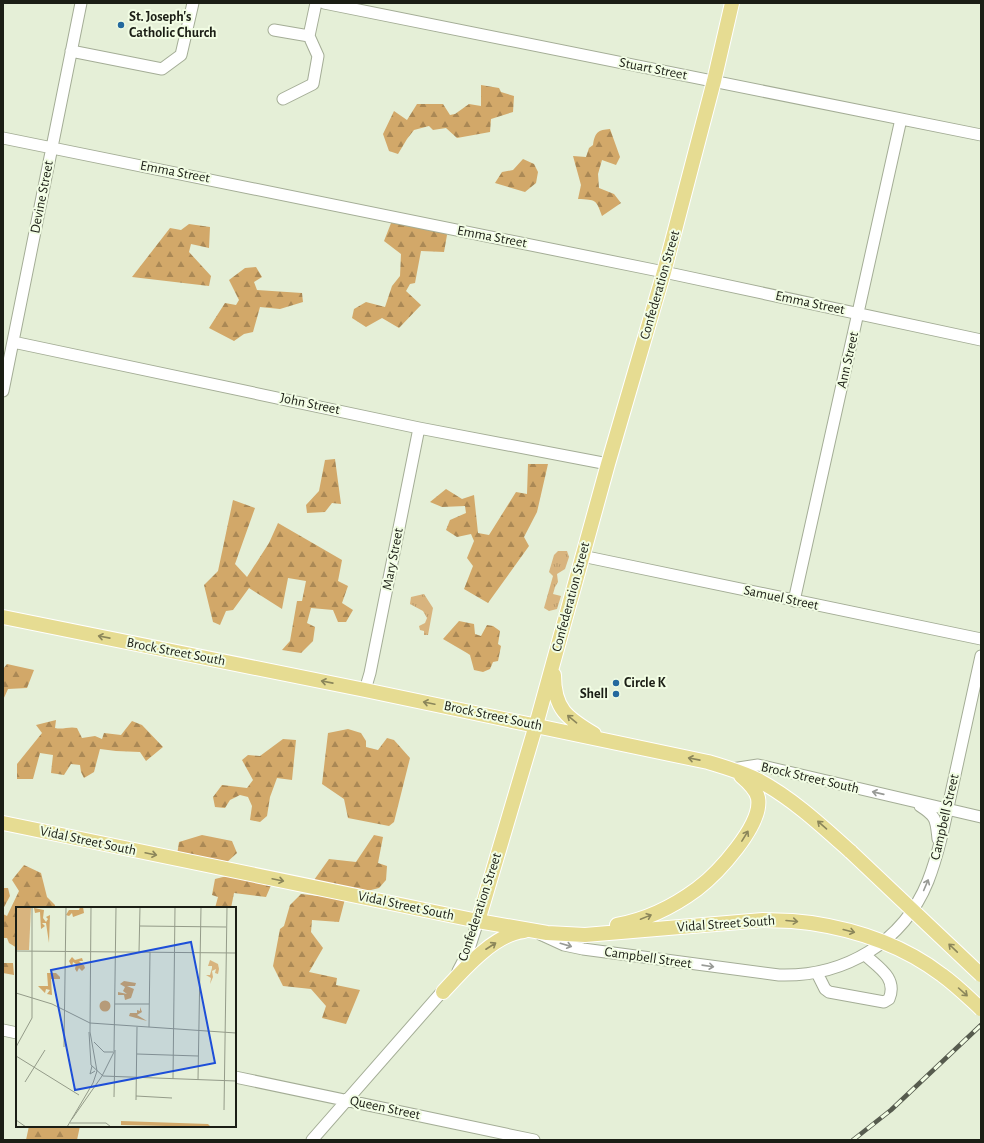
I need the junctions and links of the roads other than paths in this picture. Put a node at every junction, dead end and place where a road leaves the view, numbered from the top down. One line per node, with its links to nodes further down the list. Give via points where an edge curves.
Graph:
1 (81, 3): 8 (street, Devine Street)
2 (192, 3): 8 (street, via 181,55 162,69)
3 (316, 3): 7 (street)
4 (324, 3): 9 (street, Stuart Street)
5 (732, 3): 9 (main road, Confederation Street)
6 (274, 30): 7 (street)
7 (309, 36): 10 (street, via 318,56 313,84)
8 (71, 50): 14 (street, Devine Street)
9 (714, 81): 11 (street, Stuart Street); 15 (main road, Confederation Street)
10 (283, 99)
11 (901, 119): 12 (street, Stuart Street); 16 (street, Ann Street)
12 (981, 135)
13 (3, 138): 14 (street, Emma Street)
14 (52, 148): 15 (street, Emma Street); 18 (street, Devine Street)
15 (664, 272): 16 (street, Emma Street); 21 (main road, Confederation Street)
16 (858, 313): 17 (street, Emma Street); 23 (street, Ann Street)
17 (981, 340)
18 (13, 342): 19 (street, Devine Street); 20 (street, John Street)
19 (3, 390)
20 (419, 428): 21 (street, John Street); 28 (street, Mary Street)
21 (608, 464): 22 (main road, Confederation Street)
22 (582, 556): 23 (street, Samuel Street); 26 (main road, Confederation Street)
23 (794, 601): 25 (street, Samuel Street)
24 (3, 617): 28 (main road, Brock Street South, one-way to 24)
25 (981, 639)
26 (556, 652): 29 (main road, Confederation Street); 30 (main road, one-way to 26, via 581,726 560,707 554,690)
27 (981, 656): 33 (street, Campbell Street)
28 (365, 690): 29 (main road, Brock Street South, one-way to 28)
29 (536, 725): 30 (main road, Brock Street South); 37 (main road, Confederation Street)
30 (605, 740): 31 (main road, Brock Street South, one-way to 30)
31 (732, 769): 32 (street, Brock Street South, one-way to 31, via 758,765); 39 (main road, one-way to 31, via 628,923 652,914 697,889 715,873 745,836 758,806 755,790); 42 (main road, one-way to 31, bridge, via 815,820 758,780)
32 (916, 802): 33 (street, Brock Street South); 36 (street, via 933,815)
33 (947, 810): 34 (street, Brock Street South); 36 (street, Campbell Street)
34 (981, 817)
35 (3, 823): 37 (main road, Vidal Street South, one-way to 37)
36 (939, 848): 40 (street, Campbell Street, one-way to 36, via 889,937 908,917 928,882)
37 (478, 922): 38 (main road, Vidal Street South); 43 (street, Confederation Street, via 463,962)
38 (530, 930): 39 (main road, Vidal Street South); 41 (street, Campbell Street, one-way to 41, via 564,945 583,949 753,973 789,976); 43 (main road, one-way to 38, via 490,946 515,933)
39 (567, 935): 44 (main road, Vidal Street South, one-way to 44, bridge, via 763,920 811,923 871,937 908,953 941,974)
40 (865, 955): 41 (street, Campbell Street, via 842,966); 41 (street, via 887,975 891,984 889,999 884,1002 829,992 824,989)
41 (817, 973)
42 (981, 975)
43 (442, 992): 48 (street, Confederation Street)
44 (981, 1009)
45 (3, 1030): 46 (street)
46 (16, 1033)
47 (236, 1077): 48 (street, Queen Street)
48 (346, 1100): 49 (street, Confederation Street); 50 (street, Queen Street)
49 (312, 1140)
50 (534, 1140)

